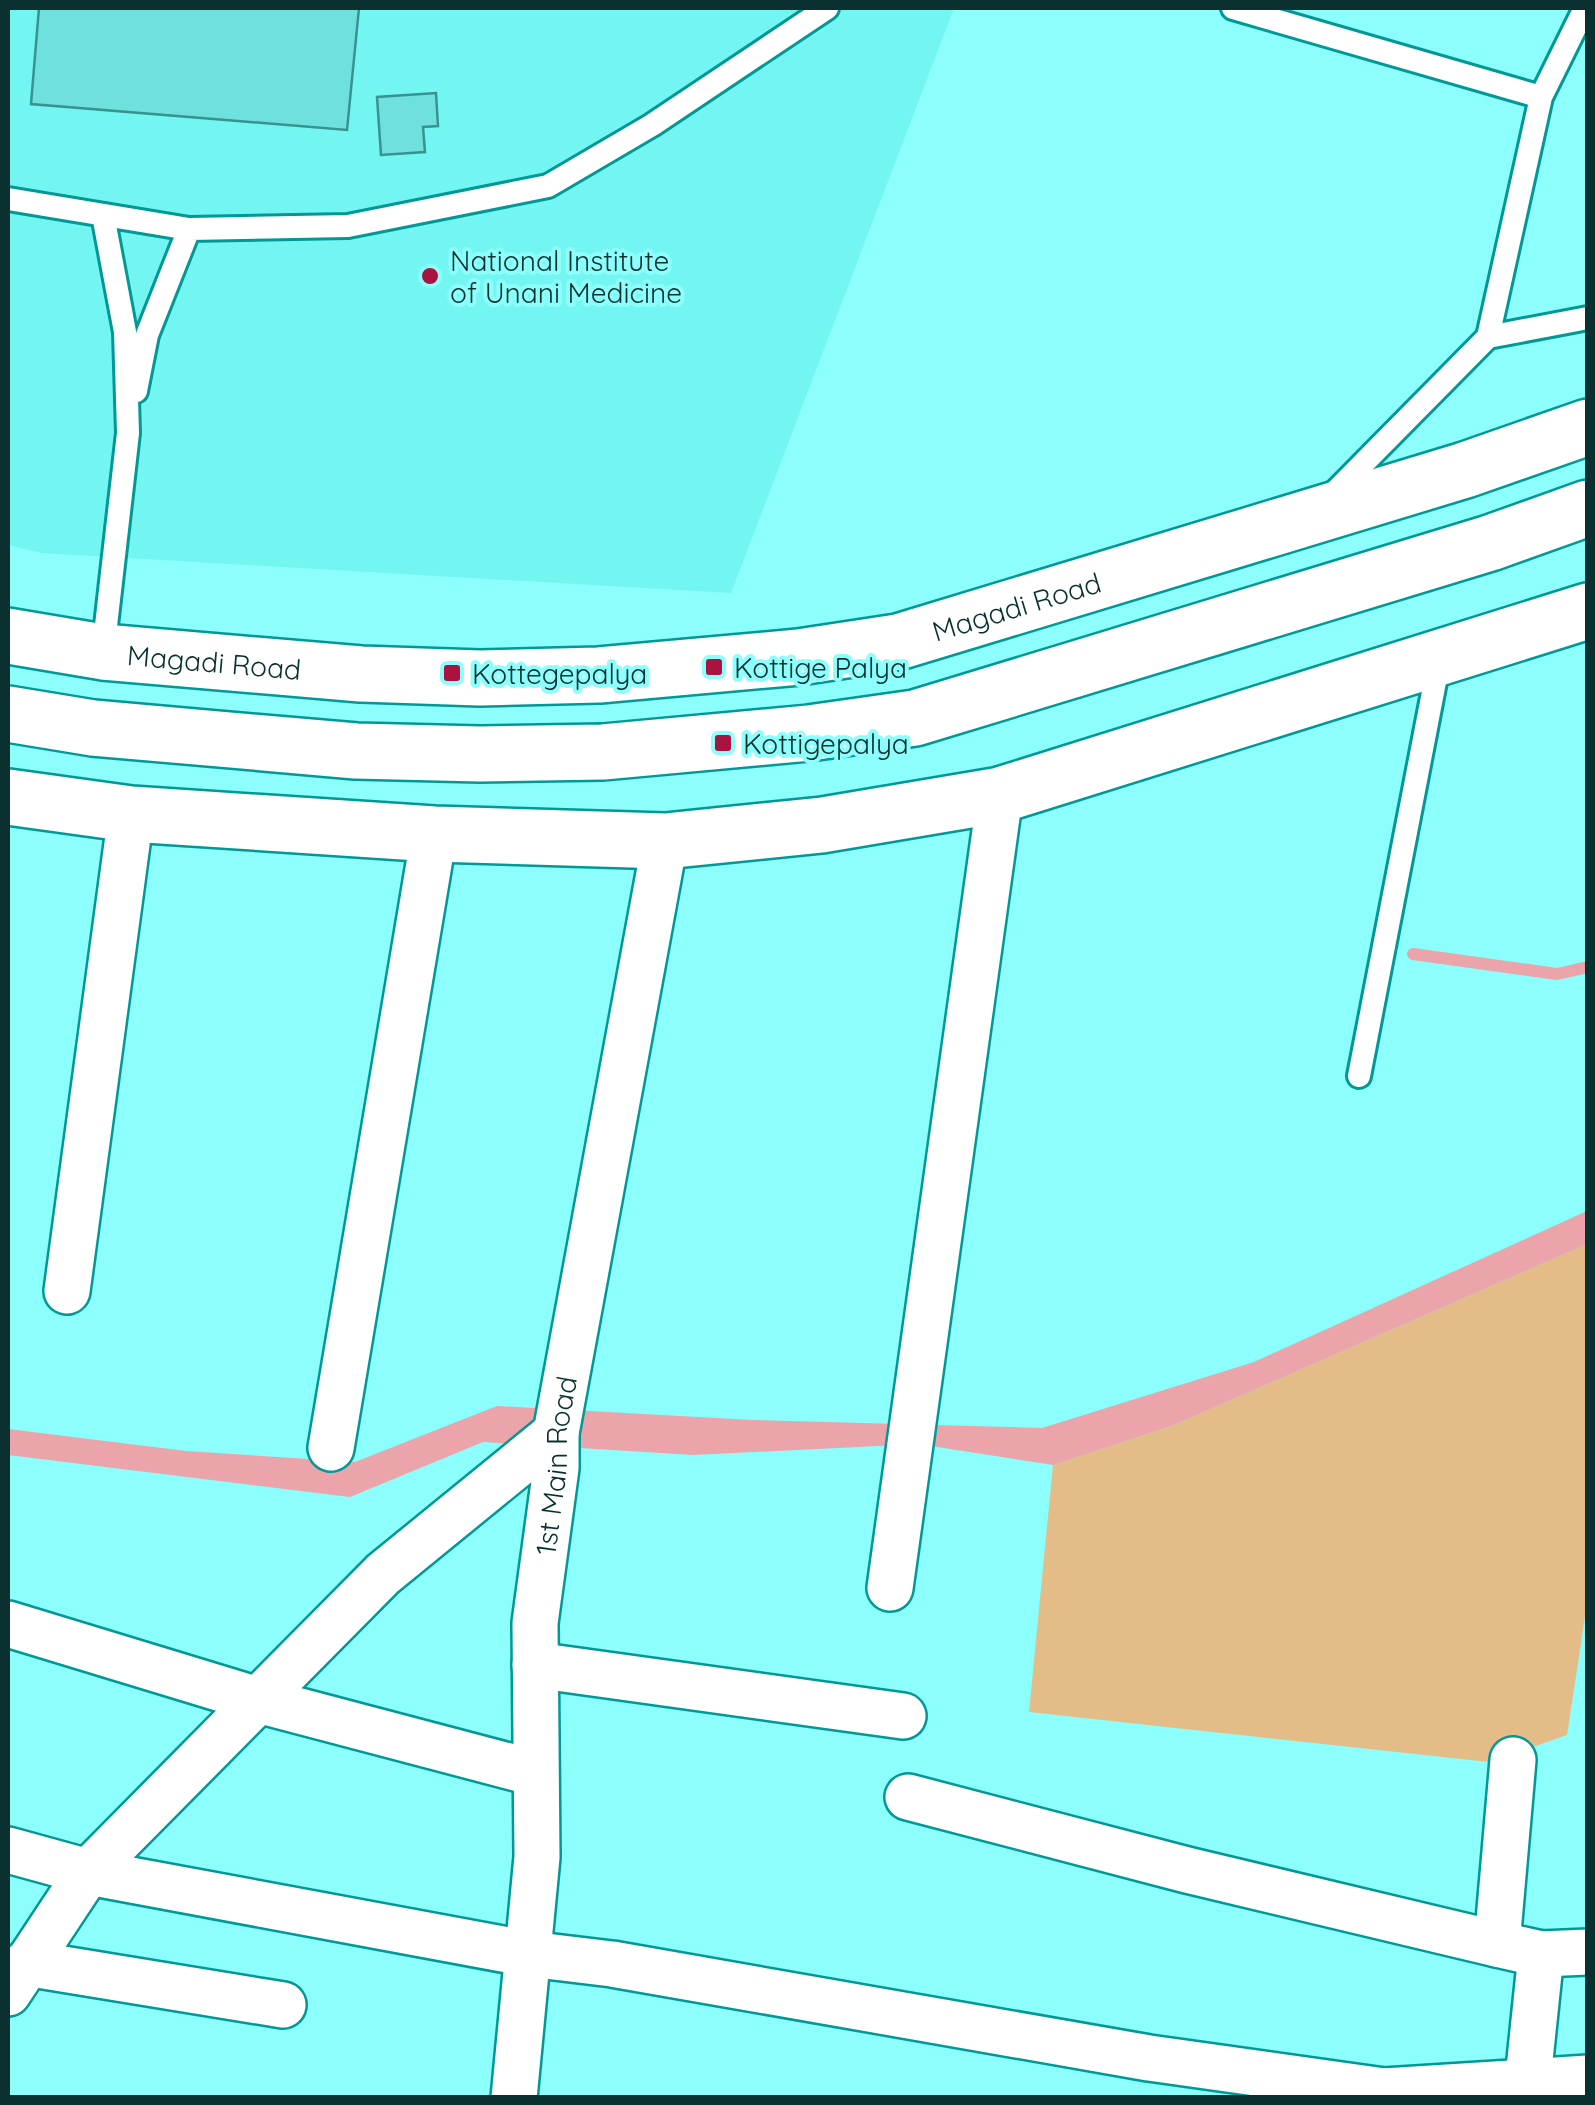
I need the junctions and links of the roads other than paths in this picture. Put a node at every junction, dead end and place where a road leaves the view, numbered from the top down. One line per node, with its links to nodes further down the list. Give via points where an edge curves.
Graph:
1 (827, 8): 7 (lane, via 548,186 348,226)
2 (1233, 8): 4 (lane)
3 (1584, 8): 4 (lane)
4 (1541, 97): 9 (lane)
5 (8, 199): 6 (lane)
6 (103, 214): 7 (lane); 11 (lane, via 125,332)
7 (188, 228): 11 (lane, via 147,335)
8 (1588, 318): 9 (lane)
9 (1488, 337): 13 (lane)
10 (1588, 427): 13 (main road, Magadi Road)
11 (128, 433): 16 (lane)
12 (1588, 508): 18 (main road, via 915,718 809,733 603,752 480,754 356,751)
13 (1310, 517): 16 (main road, Magadi Road, via 898,642 699,668 599,675 361,674)
14 (1588, 611): 17 (main road)
15 (8, 636): 16 (main road, Magadi Road)
16 (103, 652)
17 (1440, 658): 19 (main road); 24 (lane)
18 (8, 714)
19 (1000, 796): 23 (main road, via 822,825); 28 (street)
20 (8, 797): 21 (main road)
21 (131, 814): 22 (main road); 25 (street)
22 (434, 834): 23 (main road); 27 (street)
23 (664, 841): 26 (street, 1st Main Road)
24 (1359, 1076)
25 (67, 1292)
26 (556, 1433): 30 (street, 1st Main Road); 31 (street, via 382,1574)
27 (330, 1448)
28 (890, 1588)
29 (8, 1624): 31 (street)
30 (535, 1664): 32 (street); 34 (street, 1st Main Road)
31 (258, 1700): 34 (street); 37 (street)
32 (903, 1716)
33 (1513, 1760): 38 (street)
34 (535, 1773): 40 (street, 1st Main Road)
35 (908, 1797): 38 (street)
36 (8, 1850): 37 (street)
37 (88, 1872): 40 (street); 42 (street)
38 (1497, 1944): 41 (street)
39 (1588, 1952): 41 (street)
40 (529, 1954): 46 (street); 47 (street, 1st Main Road)
41 (1541, 1954): 45 (street)
42 (17, 1978): 43 (street)
43 (283, 2006)
44 (1588, 2078): 45 (street)
45 (1527, 2090): 46 (street)
46 (1384, 2094)
47 (514, 2098)

